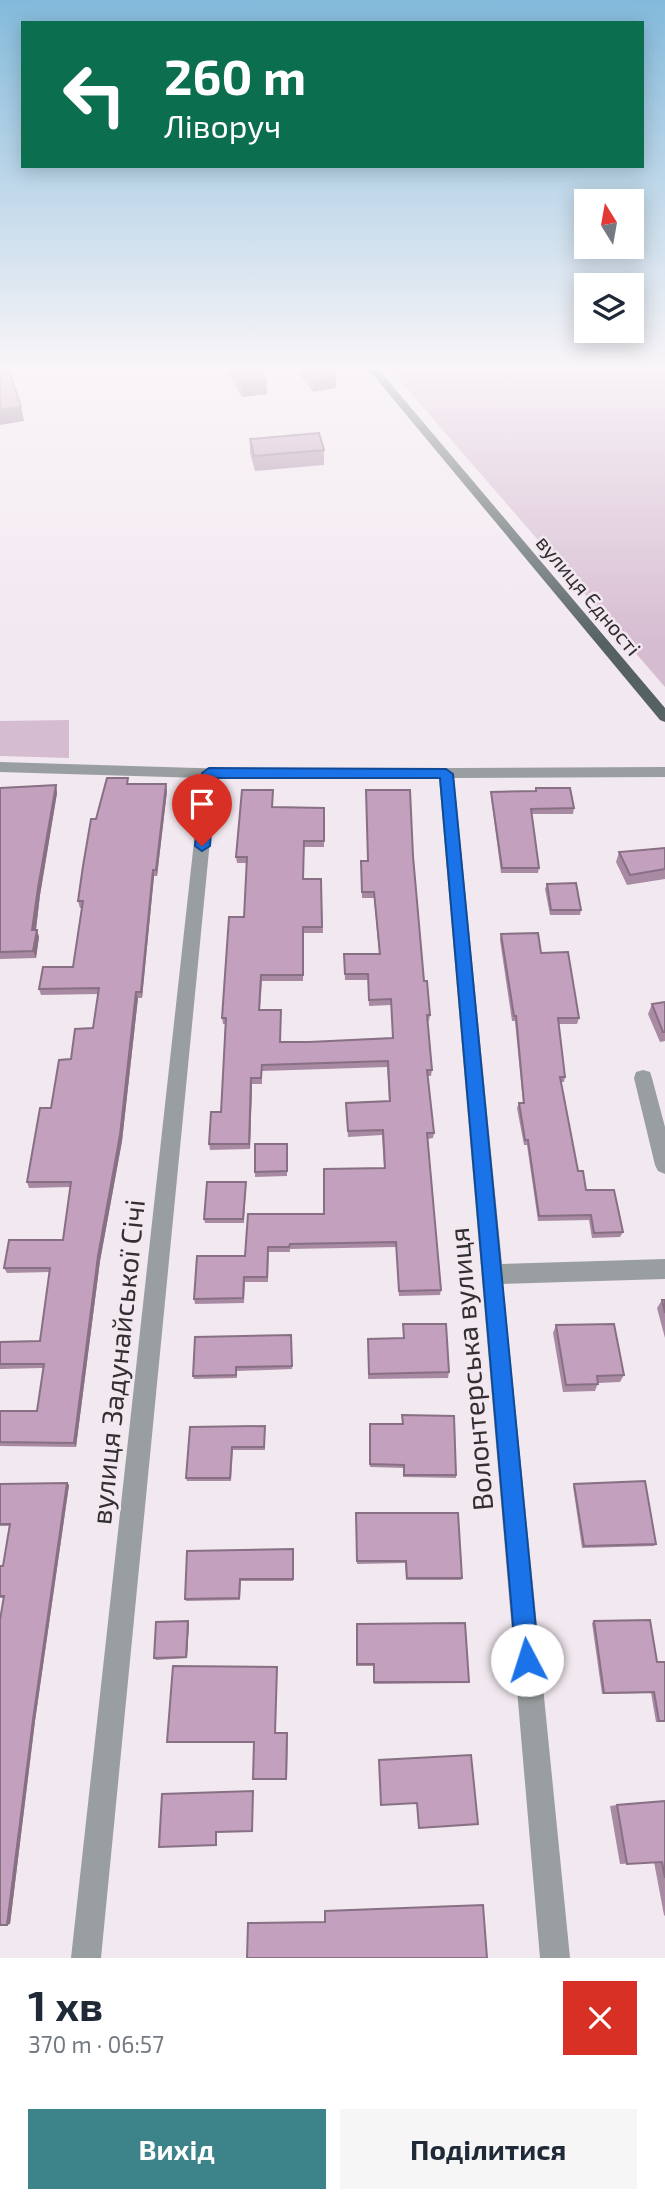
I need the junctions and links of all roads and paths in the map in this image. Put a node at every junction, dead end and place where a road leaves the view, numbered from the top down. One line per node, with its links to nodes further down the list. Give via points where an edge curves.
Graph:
1 (451, 461): 2 (main road, вулиця Єдності)
2 (665, 717)
3 (0, 766): 5 (street)
4 (665, 772): 6 (street)
5 (209, 773): 6 (street); 11 (street, вулиця Задунайської Січі)
6 (446, 774): 10 (street, Волонтерська вулиця)
7 (643, 1078): 8 (street)
8 (665, 1165)
9 (665, 1269): 10 (street)
10 (493, 1274): 12 (street, Волонтерська вулиця)
11 (86, 1958)
12 (555, 1958)

